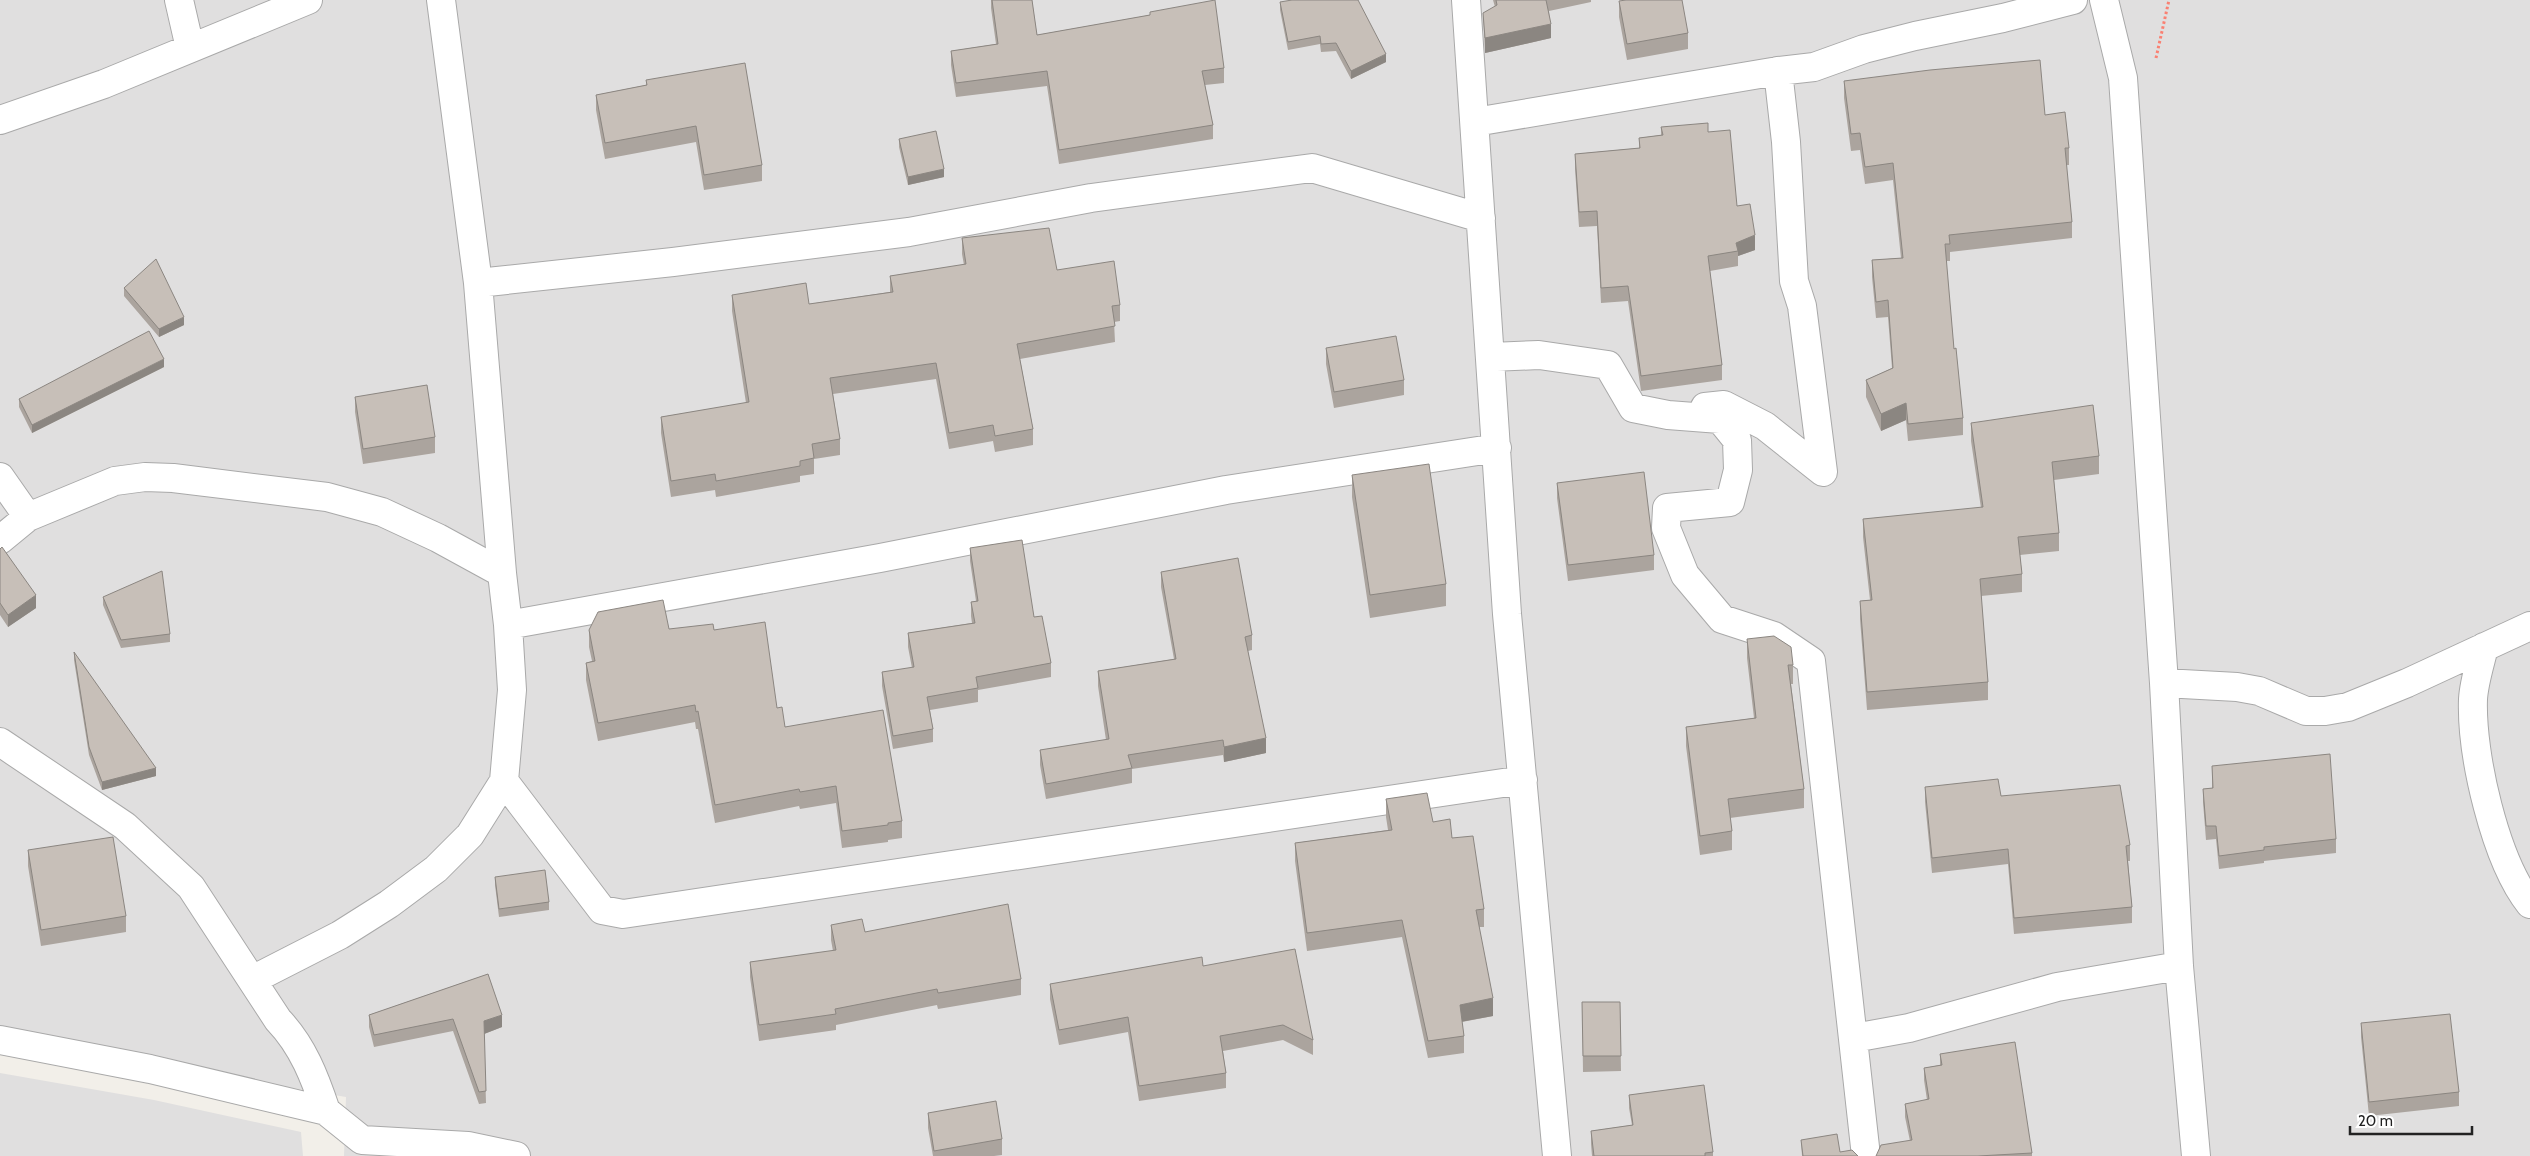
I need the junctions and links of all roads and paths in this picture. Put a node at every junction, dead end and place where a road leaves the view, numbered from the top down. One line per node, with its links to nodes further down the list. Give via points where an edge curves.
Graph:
1 (179, 0): 7 (street)
2 (308, 0): 7 (street)
3 (441, 0): 12 (street)
4 (1466, 0): 10 (street)
5 (2073, 0): 8 (street, via 1864,49 1814,67)
6 (2104, 0): 23 (street, via 2123,78)
7 (190, 48): 9 (street, via 104,84)
8 (1778, 71): 10 (street); 14 (street, via 1786,142 1794,281 1802,306 1822,472 1765,426 1724,405)
9 (0, 120)
10 (1475, 122): 11 (street)
11 (1482, 218): 12 (street, via 1312,168 1091,198 909,232); 13 (street)
12 (478, 283): 19 (street)
13 (1491, 357): 14 (street, via 1540,355 1608,365 1633,408); 15 (street)
14 (1662, 413): 30 (street, via 1720,419 1737,440 1738,470 1730,502 1667,508 1666,528 1685,575 1722,619 1774,636 1812,661)
15 (1497, 448): 20 (street, via 1226,490 880,558); 25 (street, via 1507,614)
16 (0, 477): 17 (street)
17 (28, 517): 18 (street); 19 (street, via 115,481 172,478 327,497 382,512)
18 (0, 540)
19 (502, 573): 20 (street)
20 (508, 625): 26 (street, via 512,690)
21 (2530, 626): 22 (street)
22 (2484, 646): 23 (street, via 2407,683 2348,707 2325,711 2306,711 2259,691 2237,687); 27 (street, via 2473,697 2473,726 2486,795 2504,858)
23 (2164, 683): 28 (street)
24 (0, 742): 29 (street, via 125,826 191,887)
25 (1523, 780): 26 (street, via 623,914 602,910); 35 (street)
26 (504, 781): 29 (street, via 470,835 436,870 340,935)
27 (2530, 904)
28 (2179, 966): 30 (street, via 2057,986 1909,1028); 37 (street)
29 (252, 980): 32 (street, via 278,1020 293,1036 317,1082)
30 (1854, 1038): 36 (street)
31 (0, 1040): 32 (street, via 150,1069)
32 (326, 1112): 33 (street)
33 (359, 1148): 34 (street, via 468,1146)
34 (516, 1156)
35 (1557, 1156)
36 (1866, 1156)
37 (2196, 1156)

